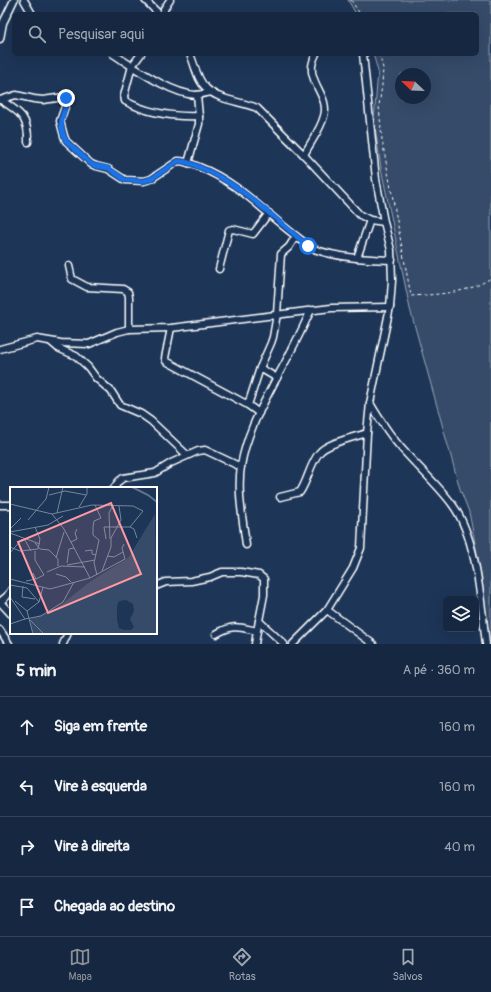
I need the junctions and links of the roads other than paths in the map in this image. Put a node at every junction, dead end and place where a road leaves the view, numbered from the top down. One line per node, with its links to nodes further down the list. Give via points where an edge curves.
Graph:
1 (14, 0): 8 (street)
2 (24, 0): 5 (street)
3 (145, 0): 6 (street)
4 (170, 0): 7 (street)
5 (31, 12)
6 (157, 12)
7 (164, 12)
8 (0, 39)
9 (116, 56): 14 (street)
10 (140, 56): 14 (street)
11 (191, 56): 15 (street, via 201,82)
12 (315, 56): 20 (street, via 312,73 321,92 325,115)
13 (363, 56): 24 (street, via 376,179)
14 (132, 66): 16 (street, via 179,92); 18 (street, via 125,101 166,115)
15 (211, 92): 16 (street); 20 (street, via 257,108)
16 (197, 95): 18 (street)
17 (1, 100): 19 (street, via 21,115 28,131); 21 (street, via 16,95 38,99 64,97 67,101 60,121 66,141 91,164 108,168 125,180 144,181 178,161)
18 (200, 116): 21 (street)
19 (28, 142)
20 (304, 155): 23 (street, via 360,215)
21 (188, 163): 22 (street, via 226,180)
22 (269, 213): 25 (street); 29 (street, via 253,234 229,230)
23 (370, 220): 24 (street); 26 (street)
24 (384, 222): 27 (street)
25 (296, 236): 26 (street, via 320,252); 32 (street, via 281,254)
26 (357, 258): 27 (street)
27 (392, 260): 30 (street)
28 (69, 266): 34 (street, via 72,279 82,285 123,289 128,292)
29 (219, 269)
30 (390, 307): 31 (street); 39 (street)
31 (311, 310): 32 (street); 38 (street)
32 (277, 314): 33 (street); 37 (street, via 272,343)
33 (171, 328): 34 (street); 40 (street, via 166,361)
34 (129, 329): 35 (street, via 89,344)
35 (51, 342): 36 (street, via 37,339); 43 (street, via 76,356 111,391 120,405 151,421)
36 (0, 349)
37 (260, 368): 38 (street); 40 (street)
38 (277, 378): 41 (street)
39 (370, 403): 42 (street); 64 (street, via 385,429 453,504 466,528 477,574)
40 (248, 405): 41 (street)
41 (259, 412): 44 (street, via 248,438)
42 (367, 433): 46 (street, via 322,449 300,492); 51 (street, via 361,548 353,568)
43 (187, 456): 44 (street, via 205,450); 45 (street, via 155,473 123,478)
44 (241, 467): 47 (street, via 241,502)
45 (115, 487)
46 (280, 497)
47 (246, 545)
48 (157, 586): 53 (street, via 166,582 191,581 222,572 259,575 264,578 264,595)
49 (10, 594): 50 (street)
50 (0, 602): 52 (street)
51 (327, 610): 62 (street); 63 (street)
52 (10, 613)
53 (259, 621): 55 (street); 61 (street)
54 (0, 630): 58 (street)
55 (257, 631): 57 (street, via 236,626); 60 (street)
56 (68, 634): 59 (street)
57 (216, 634)
58 (9, 644)
59 (63, 644)
60 (255, 644)
61 (284, 644)
62 (293, 644)
63 (373, 644)
64 (486, 644)

